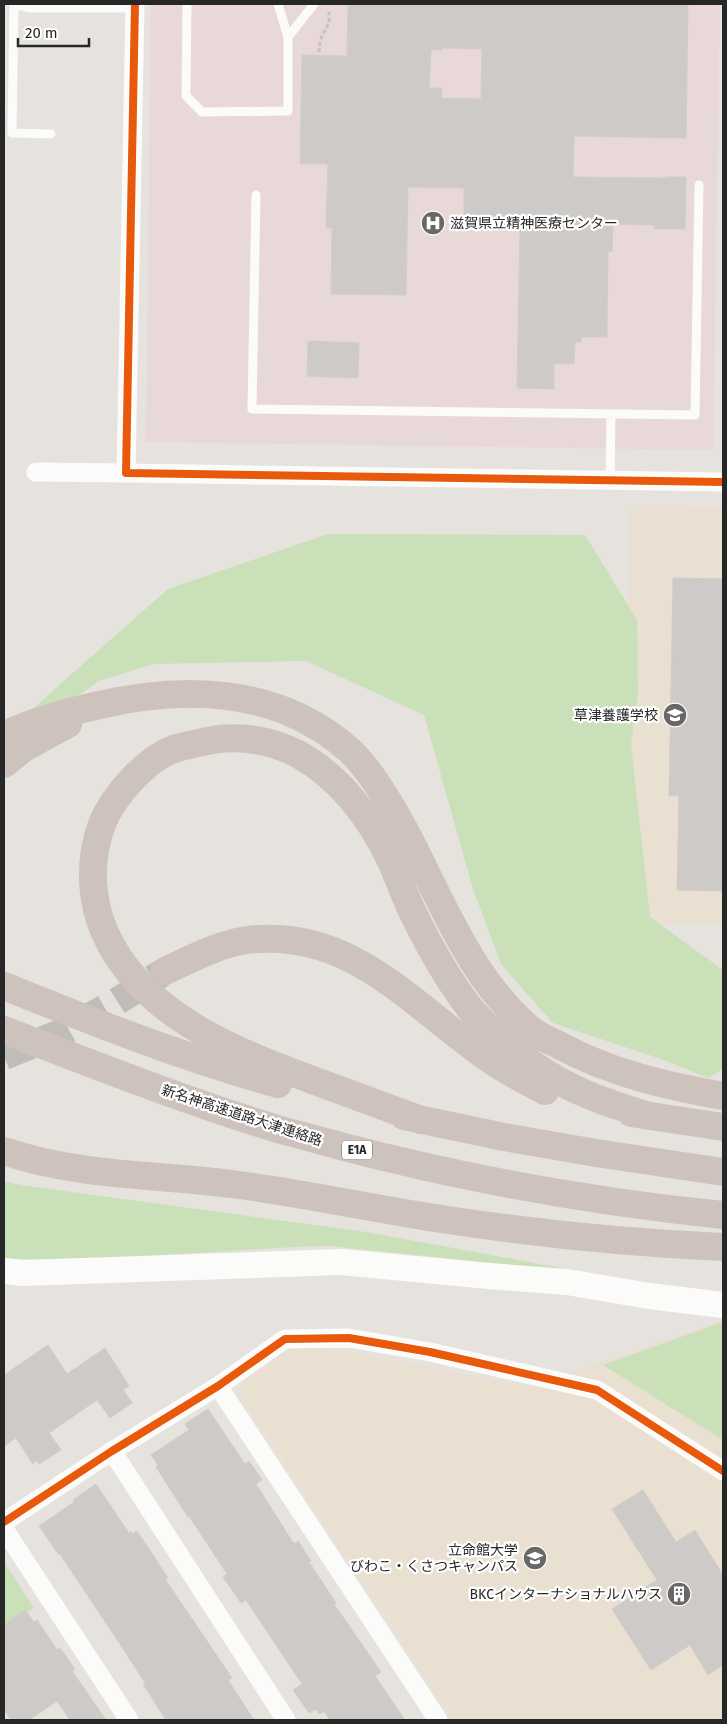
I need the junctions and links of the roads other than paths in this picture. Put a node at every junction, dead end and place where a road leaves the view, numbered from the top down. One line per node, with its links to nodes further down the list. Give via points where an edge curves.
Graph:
1 (14, 4): 5 (lane, via 29,8); 7 (lane, via 12,133)
2 (187, 4): 6 (lane, via 186,96 202,112 288,111)
3 (278, 4): 6 (lane)
4 (314, 4): 6 (lane)
5 (134, 6): 12 (street)
6 (288, 37)
7 (51, 134)
8 (699, 185): 10 (lane, via 696,415)
9 (256, 195): 10 (lane, via 252,409)
10 (611, 414): 13 (lane)
11 (36, 472): 12 (street)
12 (126, 473): 13 (street)
13 (610, 480): 14 (street)
14 (723, 482)
15 (126, 698): 16 (highway, via 25,725); 17 (highway, via 24,748); 21 (highway, via 176,693 223,695 273,705 316,725 350,751 378,786 405,831 471,960 502,1002 533,1031 573,1053 619,1072)
16 (4, 735)
17 (4, 764)
18 (165, 971): 22 (highway, via 208,951 245,940 280,938 312,943 344,954 374,971 512,1074 546,1091 586,1104)
19 (4, 986): 23 (highway, via 246,1074)
20 (4, 1030): 27 (highway, 新名神高速道路大津連絡路 / E1A, via 271,1127 394,1160 538,1191)
21 (723, 1096)
22 (649, 1116): 23 (highway, via 595,1098 556,1080 494,1035 470,1009 433,953 367,819 341,787 310,760 277,744 243,738 210,740 173,749 145,766 122,791 102,823 94,858 93,898 103,931 122,965 153,996 220,1041 260,1060); 24 (highway)
23 (421, 1120): 26 (highway, via 596,1153)
24 (723, 1127)
25 (4, 1151): 28 (highway, via 88,1171 238,1184 524,1231 638,1243)
26 (723, 1172)
27 (723, 1216)
28 (723, 1247)
29 (4, 1271): 30 (street, via 23,1273 341,1262 567,1282)
30 (723, 1305)
31 (218, 1386): 32 (street); 33 (street, via 285,1339 349,1338 430,1352 597,1390); 38 (street)
32 (112, 1451): 34 (street); 37 (street)
33 (723, 1472)
34 (4, 1522)
35 (4, 1530): 36 (street)
36 (129, 1720)
37 (286, 1720)
38 (438, 1720)

